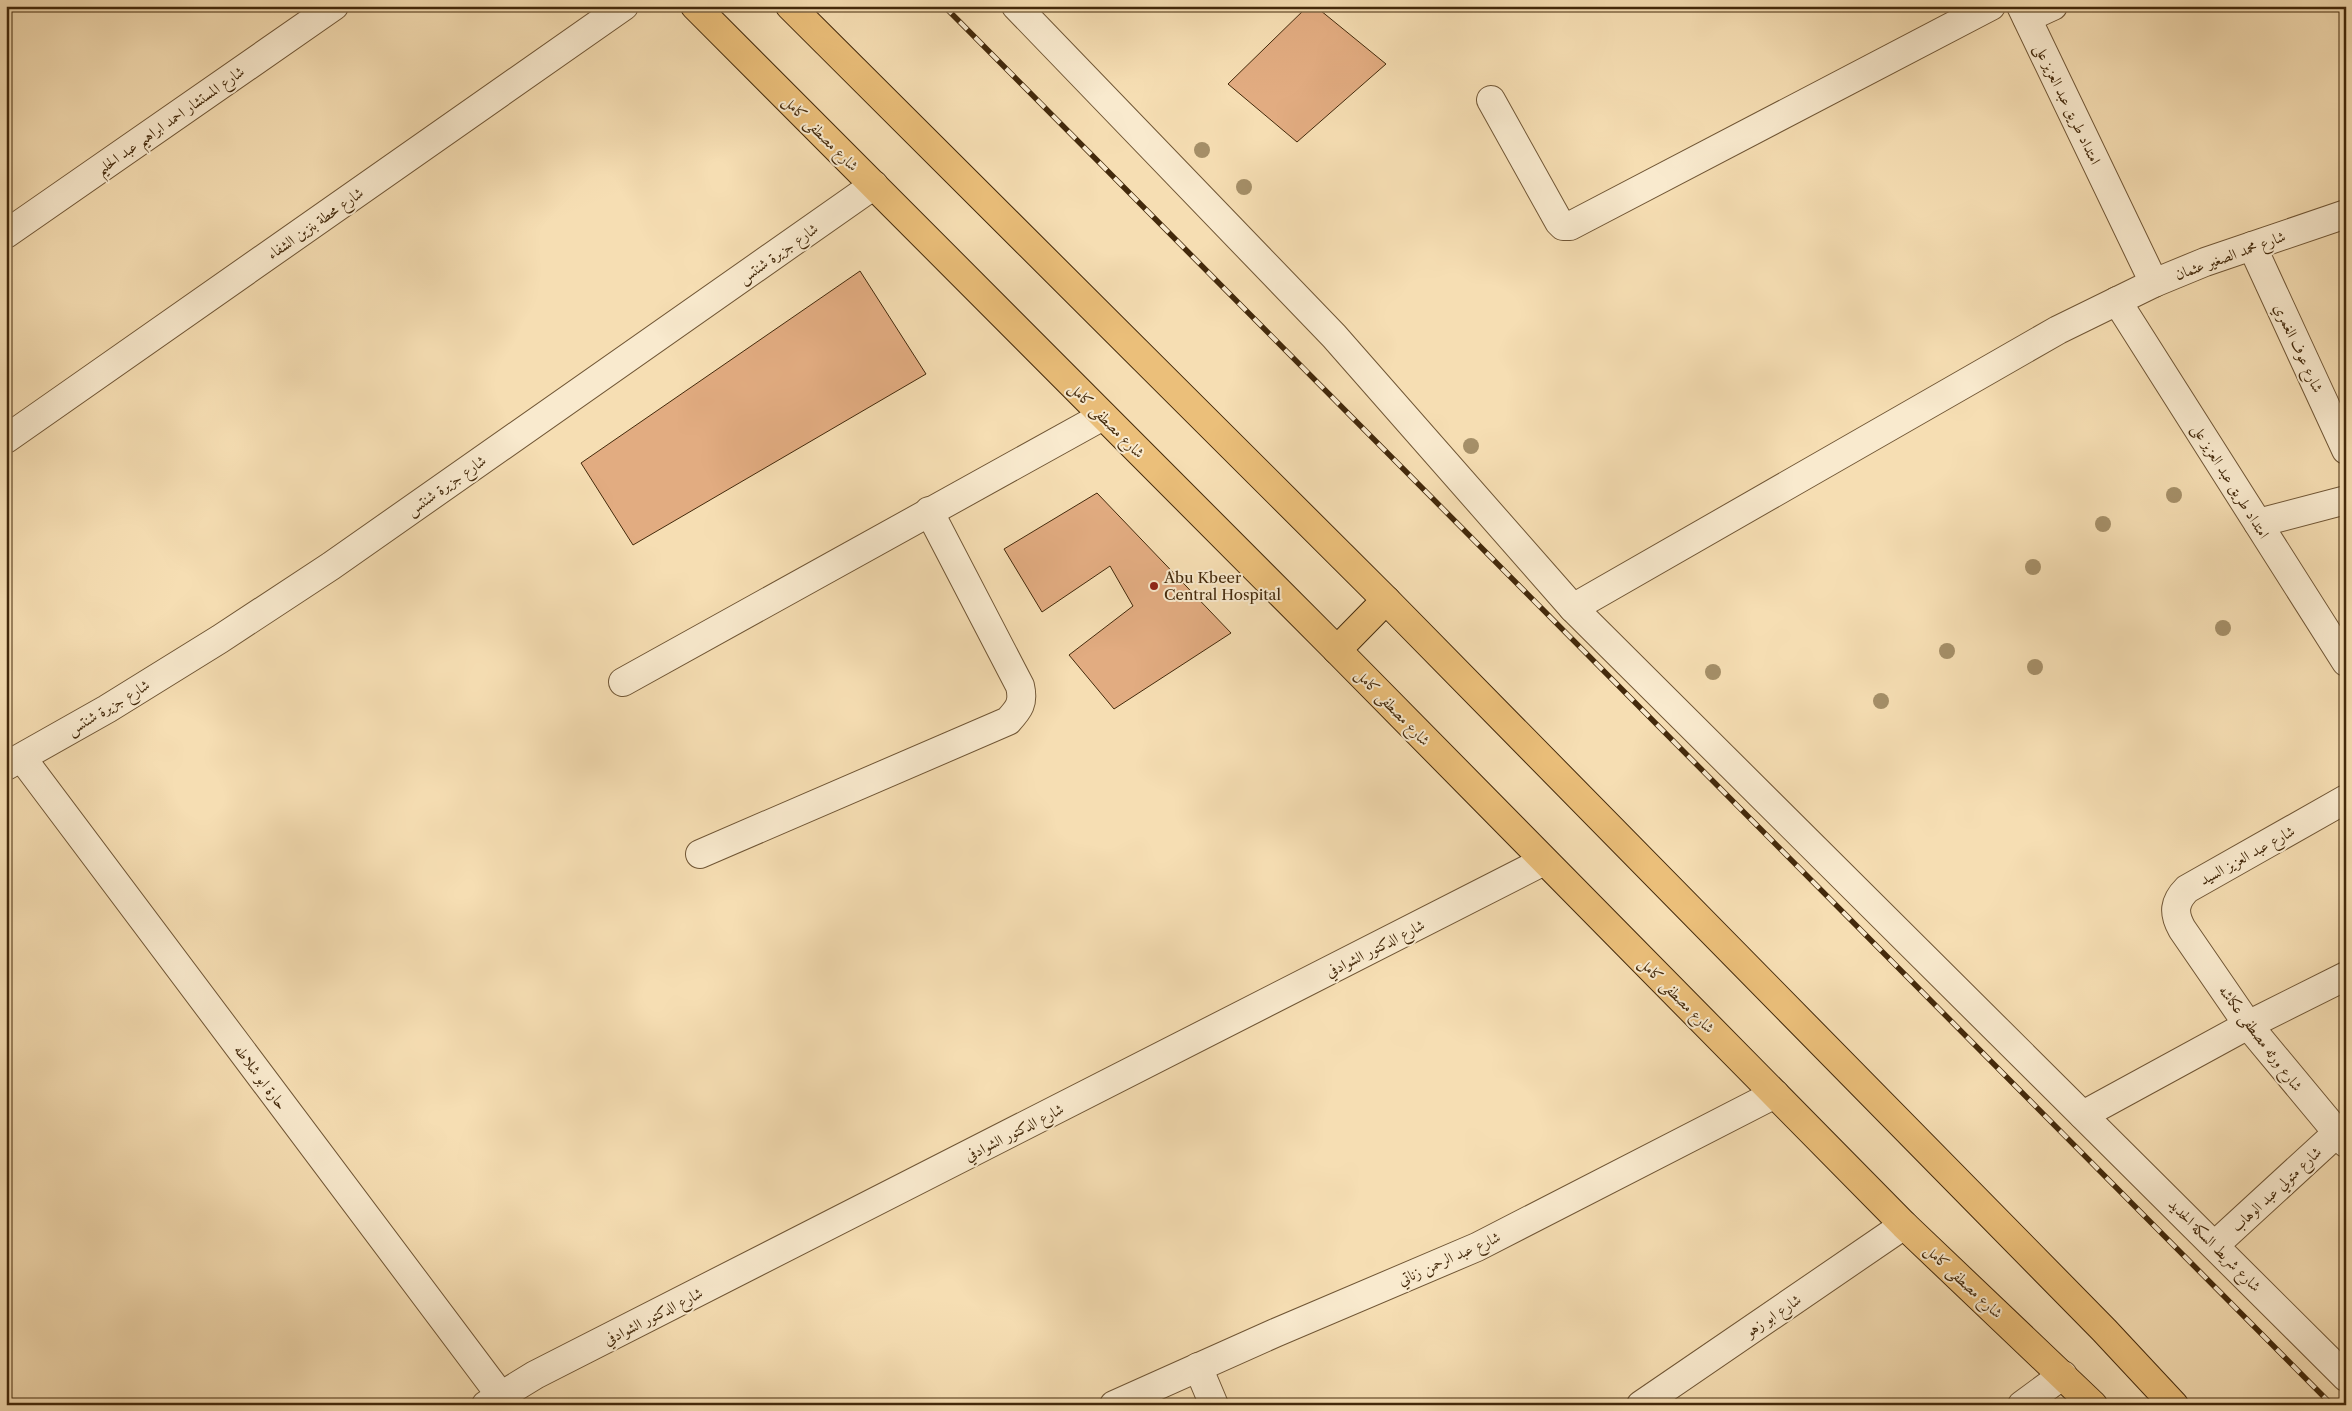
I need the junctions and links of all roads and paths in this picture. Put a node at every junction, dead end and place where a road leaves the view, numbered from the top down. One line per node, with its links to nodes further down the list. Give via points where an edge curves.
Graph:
1 (334, 6): 12 (street, شارع المستشار احمد ابراهيم عبد الحليم)
2 (624, 6): 17 (street, شارع محطة بنزين الشفاء)
3 (695, 6): 10 (main road, شارع مصطفى كامل)
4 (790, 6): 22 (main road)
5 (1016, 6): 23 (street, شارع شريط السكة الحديد, via 1334,336)
6 (1991, 6): 9 (street, via 1570,226 1559,222)
7 (2053, 6): 8 (street)
8 (2024, 12): 14 (street, امتداد طريق عبد العزيز على)
9 (1490, 100)
10 (874, 185): 16 (main road, شارع مصطفى كامل); 27 (street, شارع جزيرة شنتس, via 331,566 107,709)
11 (2346, 214): 13 (street, شارع محمد الصغير عثمان)
12 (6, 234)
13 (2252, 246): 14 (street, شارع محمد الصغير عثمان); 18 (street, شارع عوف الغمري)
14 (2154, 283): 15 (street, شارع محمد الصغير عثمان)
15 (2117, 301): 21 (street, امتداد طريق عبد العزيز على); 23 (street, شارع محمد الصغير عثمان, via 2058,330)
16 (1103, 416): 20 (street); 24 (main road, شارع مصطفى كامل)
17 (6, 439)
18 (2346, 450)
19 (2346, 500): 21 (street)
20 (929, 511): 26 (street); 29 (street, via 1020,686 1021,707 1008,721)
21 (2258, 522): 25 (street, امتداد طريق عبد العزيز على)
22 (1386, 600): 24 (main road); 48 (main road)
23 (1573, 608): 35 (street, شارع شريط السكة الحديد)
24 (1337, 650): 30 (main road, شارع مصطفى كامل)
25 (2346, 662)
26 (623, 682)
27 (14, 762): 42 (street, حارة ابو شلاطه)
28 (2346, 799): 31 (street, شارع عبد العزيز السيد, via 2186,889 2175,908 2176,919)
29 (700, 854)
30 (1544, 862): 34 (main road, شارع مصطفى كامل); 42 (street, شارع الدكتور الشوادفي, via 535,1375)
31 (2182, 928): 33 (street, شارع ورثه مصطفى عكاشه)
32 (2346, 976): 33 (street)
33 (2248, 1025): 35 (street); 36 (street, شارع ورثه مصطفى عكاشه)
34 (1775, 1094): 37 (main road, شارع مصطفى كامل); 40 (street, شارع عبد الرحمن زناتي, via 1477,1247)
35 (2083, 1115): 38 (street, شارع شريط السكة الحديد)
36 (2341, 1138): 38 (street, شارع متولي عبد الوهاب)
37 (1904, 1225): 41 (main road, شارع مصطفى كامل); 45 (street, شارع ابو زهو)
38 (2215, 1245): 39 (street, شارع شريط السكة الحديد)
39 (2342, 1366)
40 (1198, 1367): 43 (street, شارع عبد الرحمن زناتي); 44 (street)
41 (2063, 1375): 46 (street); 47 (main road, شارع مصطفى كامل)
42 (494, 1400)
43 (1114, 1405)
44 (1214, 1405)
45 (1641, 1405)
46 (2022, 1405)
47 (2093, 1405)
48 (2174, 1405)

